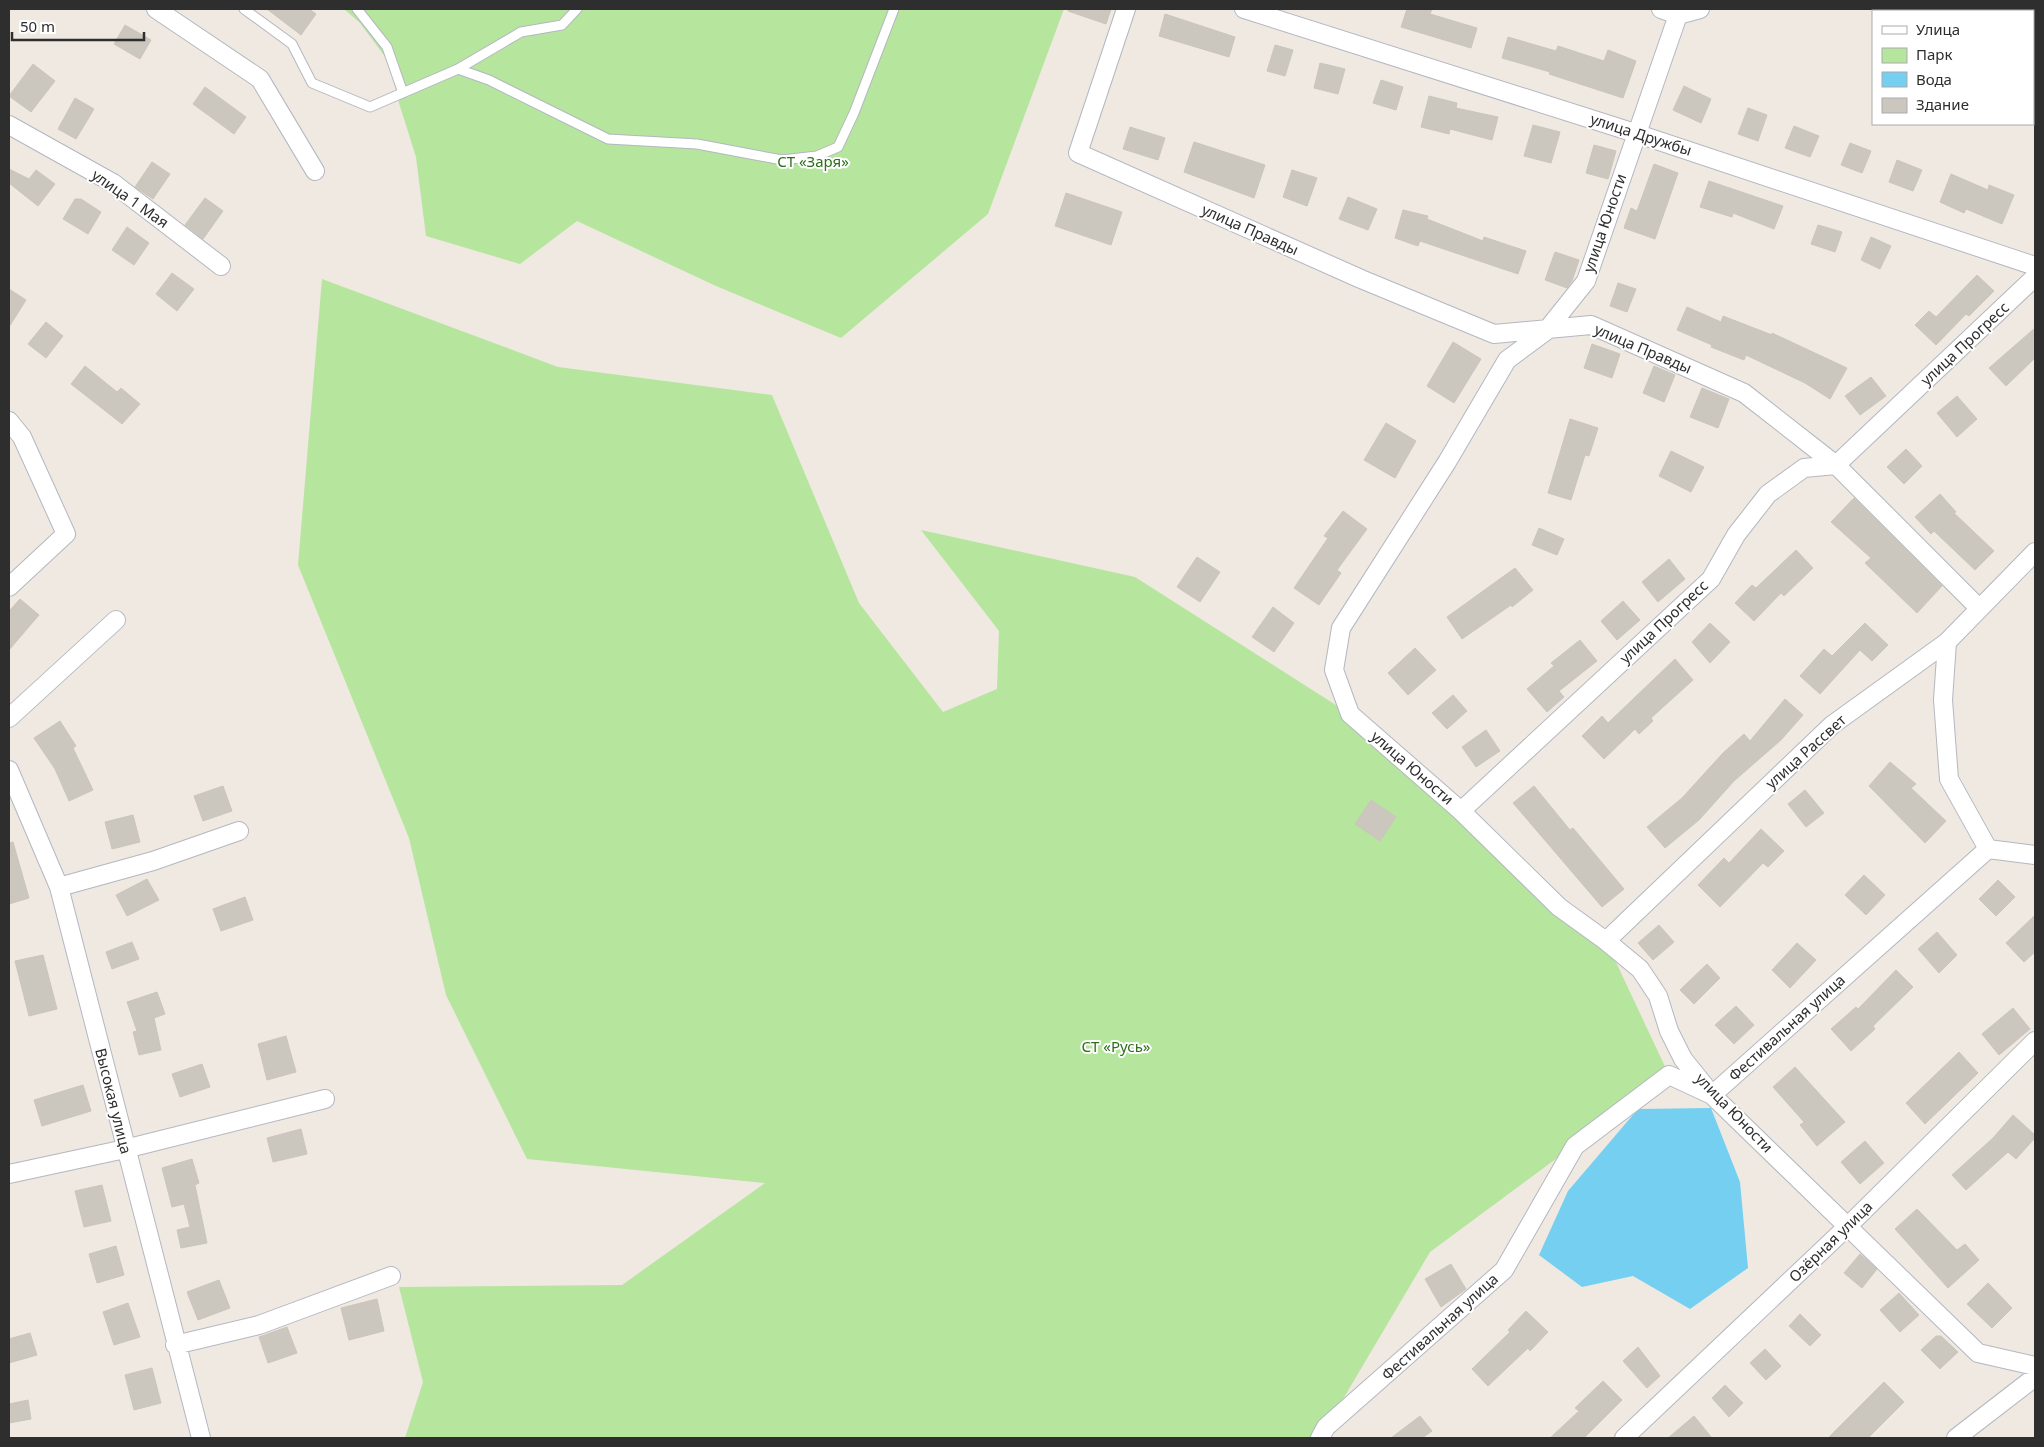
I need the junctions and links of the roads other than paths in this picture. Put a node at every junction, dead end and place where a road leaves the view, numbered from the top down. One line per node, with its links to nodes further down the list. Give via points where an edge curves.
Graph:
1 (156, 9): 14 (street, via 260,79)
2 (244, 9): 11 (lane, via 292,44 312,83 370,107)
3 (357, 9): 11 (lane, via 387,47)
4 (577, 9): 10 (lane, via 562,25 521,32)
5 (894, 9): 10 (lane, via 838,147 817,156 782,160 697,144 608,138 489,80)
6 (1126, 9): 18 (street, улица Правды, via 1078,152 1361,280 1494,334)
7 (1244, 9): 13 (street, улица Дружбы)
8 (1700, 9): 9 (street)
9 (1670, 12): 13 (street, улица Юности)
10 (458, 70): 11 (lane)
11 (403, 93)
12 (9, 125): 15 (street, улица 1 Мая, via 113,183)
13 (1636, 132): 16 (street, улица Дружбы); 18 (street, улица Юности, via 1586,281)
14 (315, 171)
15 (221, 266)
16 (2035, 266)
17 (2035, 277): 20 (street, улица Прогресс)
18 (1546, 331): 20 (street, улица Правды, via 1591,325 1744,393); 28 (street, улица Юности, via 1507,360 1447,462 1340,628 1334,670 1350,714)
19 (9, 422): 22 (street, via 22,437 66,534)
20 (1836, 465): 23 (street, улица Правды); 28 (street, улица Прогресс, via 1804,468 1768,494 1736,535 1711,579)
21 (2035, 552): 23 (street, улица Рассвет)
22 (9, 587)
23 (1979, 608): 25 (street, улица Рассвет)
24 (116, 620): 26 (street)
25 (1947, 642): 30 (street, via 1943,700 1949,779); 33 (street, улица Рассвет, via 1832,725)
26 (9, 718)
27 (9, 770): 32 (street, Высокая улица)
28 (1461, 811): 33 (street, улица Юности, via 1558,907)
29 (239, 831): 32 (street, via 153,861)
30 (1988, 849): 31 (street); 35 (street, Фестивальная улица)
31 (2035, 855)
32 (59, 887): 37 (street, Высокая улица)
33 (1606, 941): 35 (street, улица Юности, via 1640,969 1654,989 1683,1059)
34 (2035, 1042): 39 (street, Озёрная улица)
35 (1712, 1095): 39 (street, улица Юности); 44 (street, Фестивальная улица, via 1670,1075 1575,1146 1504,1270)
36 (326, 1099): 37 (street)
37 (125, 1149): 38 (street); 41 (street, Высокая улица)
38 (9, 1174)
39 (1849, 1225): 42 (street, улица Юности, via 1978,1353); 46 (street, Озёрная улица)
40 (391, 1276): 41 (street, via 259,1325)
41 (175, 1345): 45 (street, Высокая улица)
42 (2035, 1366)
43 (2035, 1377): 47 (street)
44 (1328, 1435)
45 (201, 1438)
46 (1624, 1438)
47 (1956, 1438)

